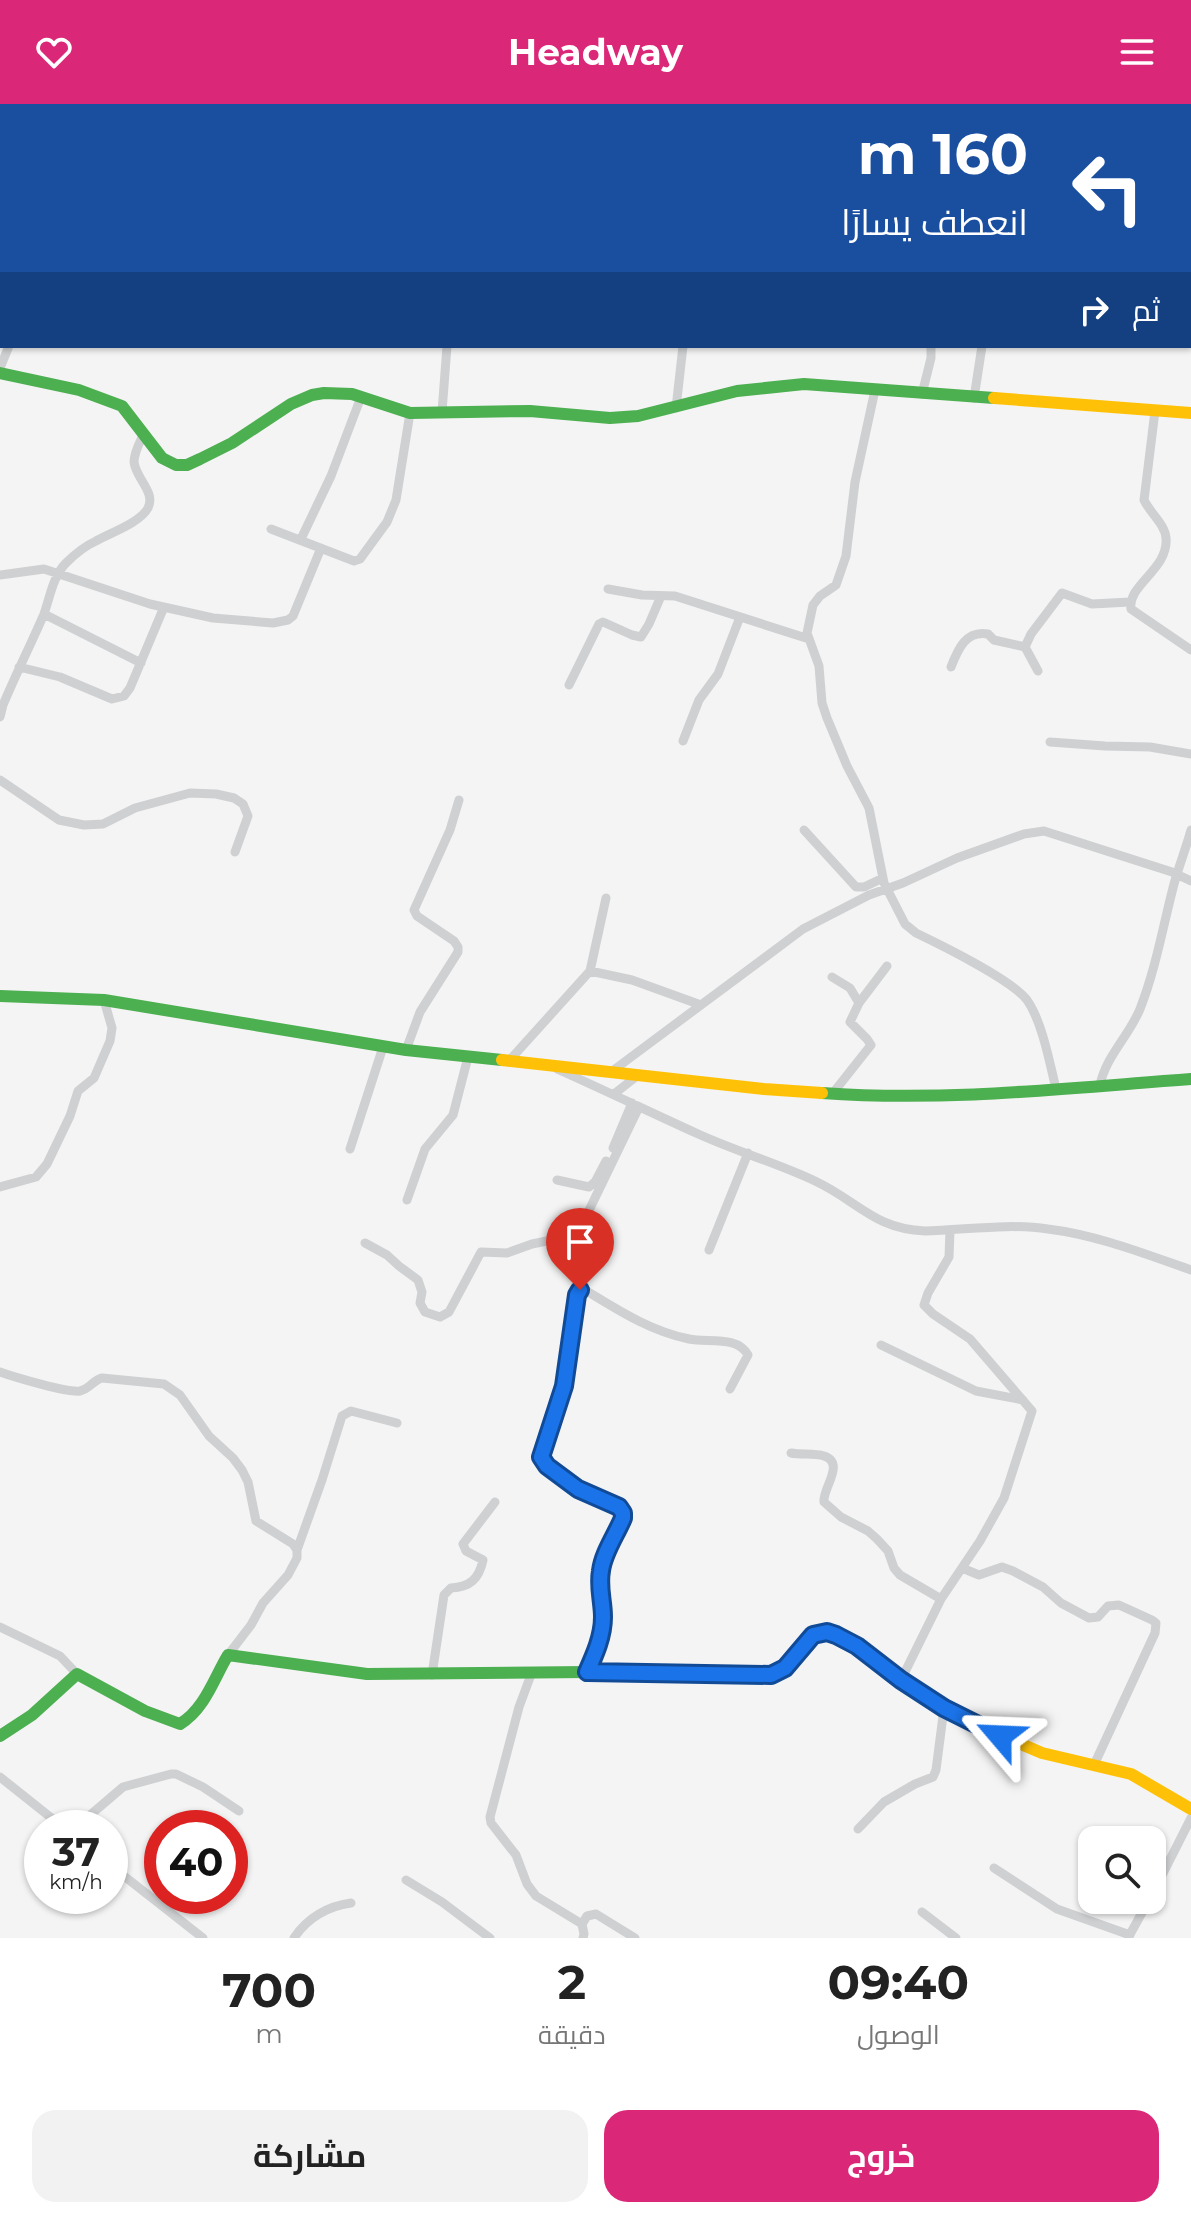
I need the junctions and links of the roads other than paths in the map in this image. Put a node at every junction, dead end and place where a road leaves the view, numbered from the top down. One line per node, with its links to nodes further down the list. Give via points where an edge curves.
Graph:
1 (8, 348): 6 (street)
2 (447, 348): 13 (street)
3 (683, 348): 11 (street)
4 (931, 348): 8 (street)
5 (982, 348): 10 (street)
6 (0, 370): 16 (street, via 110,400 129,412)
7 (875, 390): 8 (street); 11 (street, via 772,386); 28 (street, via 846,556 836,585 813,605)
8 (922, 394): 10 (street)
9 (361, 397): 14 (street); 16 (street, via 337,392 304,398 187,465 168,462); 18 (street)
10 (974, 398): 12 (street)
11 (676, 408): 13 (street, via 610,418 530,411)
12 (1155, 411): 15 (street); 24 (street, via 1144,500 1163,528 1165,548)
13 (442, 412): 14 (street)
14 (410, 413): 19 (street, via 396,500 387,522 357,561)
15 (1191, 413)
16 (144, 433): 20 (street, via 134,462 149,507 76,554)
17 (271, 529): 18 (street)
18 (301, 539): 19 (street)
19 (321, 548): 25 (street, via 288,620 213,618)
20 (58, 574): 21 (street, via 40,568); 25 (street); 26 (street)
21 (0, 575)
22 (608, 589): 23 (street)
23 (661, 596): 27 (street); 35 (street, via 641,637 599,624)
24 (1130, 602): 29 (street, via 1092,604 1062,593); 30 (street, via 1131,609)
25 (164, 607): 31 (street)
26 (44, 614): 31 (street); 32 (street)
27 (740, 617): 28 (street); 37 (street)
28 (809, 639): 45 (street, via 822,677 827,718 869,808)
29 (1025, 647): 33 (street, via 972,634 959,646); 34 (street)
30 (1191, 650)
31 (141, 663): 32 (street, via 124,696 112,699)
32 (19, 667): 36 (street)
33 (951, 667)
34 (1038, 671)
35 (569, 685)
36 (0, 717)
37 (683, 741)
38 (1050, 742): 39 (street)
39 (1191, 754)
40 (0, 780): 44 (street, via 59,820 84,825 103,824 135,808 190,793 234,798 248,816)
41 (459, 800): 56 (street, via 414,910 456,944 458,952 420,1012)
42 (804, 830): 45 (street, via 856,887)
43 (1191, 830): 63 (street, via 1139,1010 1104,1068)
44 (235, 852)
45 (884, 881): 64 (street, via 911,930 1025,997)
46 (1191, 881): 54 (street, via 1044,831 1024,834 869,895 803,929)
47 (606, 898): 49 (street)
48 (887, 966): 53 (street)
49 (590, 971): 54 (street); 58 (street)
50 (832, 977): 53 (street, via 850,988)
51 (0, 996): 52 (street)
52 (104, 1000): 55 (street); 71 (street, via 110,1041 94,1078 78,1091 47,1164 36,1177)
53 (859, 1003): 65 (street, via 850,1022 871,1045)
54 (701, 1005): 60 (street)
55 (383, 1047): 56 (street); 68 (street)
56 (406, 1050): 57 (street)
57 (468, 1057): 58 (street); 72 (street, via 453,1115 425,1149)
58 (508, 1062): 59 (street)
59 (546, 1064): 60 (street); 66 (street)
60 (611, 1073): 61 (street)
61 (637, 1076): 65 (street); 66 (street)
62 (1191, 1079): 63 (street)
63 (1100, 1085): 64 (street)
64 (1056, 1089): 65 (street, via 952,1096)
65 (833, 1093)
66 (614, 1094): 67 (street)
67 (636, 1105): 69 (street); 70 (street, via 592,1185); 74 (street, via 579,1231 507,1253 481,1252 445,1316 425,1312 418,1280)
68 (350, 1149)
69 (748, 1153): 73 (street, via 826,1187 890,1226); 75 (street)
70 (557, 1180)
71 (0, 1187)
72 (407, 1200)
73 (950, 1230): 76 (street, via 1051,1229); 80 (street, via 949,1257 924,1305 970,1339)
74 (365, 1243)
75 (709, 1250)
76 (1191, 1270)
77 (881, 1345): 80 (street, via 976,1391)
78 (0, 1372): 84 (street, via 67,1391 85,1389 102,1378 172,1387 242,1470 256,1521)
79 (730, 1389): 90 (street, via 748,1355 744,1349 673,1335 629,1317 585,1290 578,1292 564,1386 541,1457 570,1484 623,1513 602,1565 602,1626)
80 (1023, 1400): 85 (street, via 1032,1411 1010,1483)
81 (397, 1423): 84 (street, via 351,1411 342,1416)
82 (791, 1453): 86 (street, via 830,1459 833,1472 824,1502 877,1539 900,1575)
83 (495, 1502): 92 (street, via 463,1544 483,1560 482,1565 470,1584 444,1595)
84 (297, 1550): 88 (street, via 288,1575)
85 (962, 1568): 86 (street); 96 (street, via 979,1575 1002,1567 1013,1571 1089,1618 1119,1605 1156,1623)
86 (941, 1599): 93 (street)
87 (0, 1627): 91 (street, via 60,1656)
88 (228, 1655): 91 (street, via 196,1712 180,1724); 92 (street, via 367,1674)
89 (532, 1672): 90 (street); 92 (street); 111 (street, via 491,1823 516,1855 530,1890)
90 (587, 1672): 93 (street, via 771,1675 785,1668 813,1635 827,1632 844,1638)
91 (77, 1674): 95 (street, via 23,1724)
92 (432, 1675)
93 (901, 1680): 94 (street)
94 (944, 1708): 96 (street, via 1020,1745); 103 (street, via 933,1777 884,1802)
95 (0, 1736)
96 (1094, 1765): 98 (street, via 1131,1774)
97 (0, 1777): 99 (street)
98 (1191, 1809)
99 (41, 1810)
100 (96, 1810): 101 (street, via 123,1787 171,1774)
101 (238, 1810)
102 (1191, 1818): 104 (street)
103 (858, 1829)
104 (1166, 1867)
105 (994, 1868): 112 (street, via 1057,1909)
106 (128, 1879): 113 (street)
107 (406, 1880): 115 (street)
108 (351, 1903): 114 (street, via 329,1907)
109 (922, 1912): 118 (street)
110 (1141, 1914): 112 (street)
111 (582, 1924): 116 (street); 117 (street, via 596,1914)
112 (1129, 1936)
113 (203, 1938)
114 (294, 1938)
115 (490, 1938)
116 (583, 1938)
117 (635, 1938)
118 (956, 1938)

